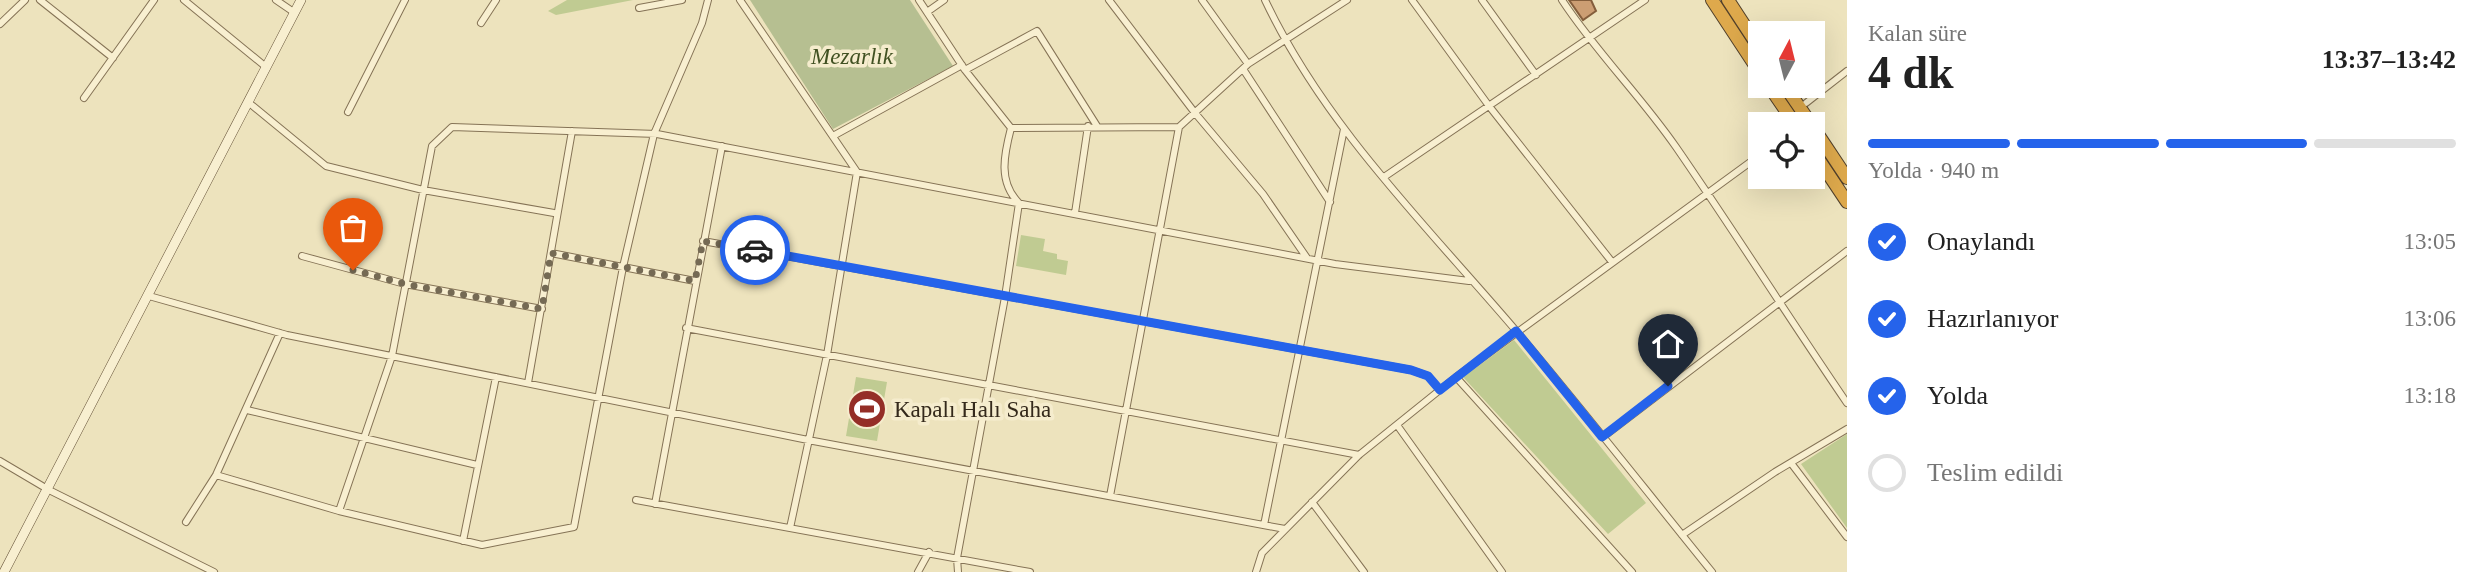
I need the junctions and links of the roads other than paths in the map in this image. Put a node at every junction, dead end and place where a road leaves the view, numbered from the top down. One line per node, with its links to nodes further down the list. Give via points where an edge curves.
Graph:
1 (25, 0): 28 (street)
2 (40, 0): 33 (street)
3 (154, 0): 33 (street)
4 (184, 0): 35 (street)
5 (276, 0): 26 (street)
6 (301, 0): 26 (street)
7 (405, 0): 43 (street)
8 (496, 0): 27 (street)
9 (682, 0): 24 (street)
10 (708, 0): 51 (street)
11 (740, 0): 52 (street)
12 (919, 0): 25 (street)
13 (944, 0): 25 (street)
14 (1109, 0): 44 (street)
15 (1202, 0): 34 (street)
16 (1265, 0): 31 (street)
17 (1347, 0): 31 (street)
18 (1412, 0): 42 (street)
19 (1482, 0): 38 (street)
20 (1562, 0): 30 (street)
21 (1645, 0): 30 (street)
22 (1712, 0): 32 (highway)
23 (1728, 0): 29 (highway)
24 (639, 8)
25 (927, 12): 36 (street)
26 (295, 13): 35 (street)
27 (481, 23)
28 (0, 24)
29 (1748, 31)
30 (1588, 39): 38 (street); 61 (street, via 1609,58)
31 (1284, 41): 34 (street); 49 (street)
32 (1748, 55)
33 (113, 58): 39 (street)
34 (1245, 66): 44 (street); 62 (street)
35 (267, 67): 40 (street)
36 (963, 68): 46 (street, via 1037,31); 48 (street); 52 (street)
37 (1847, 71): 41 (street)
38 (1536, 75): 42 (street)
39 (84, 97)
40 (248, 102): 60 (street, via 326,166); 80 (street)
41 (1807, 103)
42 (1489, 106): 58 (street); 74 (street)
43 (348, 112)
44 (1195, 113): 47 (street); 72 (street, via 1263,194)
45 (1088, 126): 46 (street); 48 (street); 66 (street)
46 (1097, 126): 47 (street)
47 (1179, 127): 67 (street)
48 (1011, 128): 64 (street, via 1004,155 1005,182)
49 (1344, 128): 58 (street); 62 (street)
50 (572, 131): 51 (street); 60 (street, via 452,127 432,146); 70 (street)
51 (654, 134): 54 (street); 75 (street)
52 (833, 136): 57 (street)
53 (1825, 145): 59 (highway)
54 (722, 146): 57 (street); 68 (street)
55 (1748, 164): 61 (street)
56 (1825, 169): 63 (highway)
57 (856, 172): 64 (street); 76 (street)
58 (1384, 177): 78 (street)
59 (1847, 178)
60 (423, 190): 65 (street); 79 (street)
61 (1706, 194): 74 (street); 82 (street)
62 (1330, 202): 73 (street)
63 (1847, 202)
64 (1019, 203): 66 (street); 81 (street)
65 (554, 213)
66 (1075, 213): 67 (street)
67 (1160, 230): 72 (street); 84 (street)
68 (703, 241): 76 (street); 77 (street)
69 (1847, 251): 82 (street)
70 (551, 253): 75 (street); 83 (street)
71 (302, 256): 79 (street)
72 (1307, 258): 73 (street)
73 (1317, 260): 78 (street); 88 (street)
74 (1612, 262): 86 (street)
75 (622, 267): 77 (street); 96 (street)
76 (842, 267): 81 (street); 89 (street)
77 (695, 281): 85 (street)
78 (1469, 281): 86 (street)
79 (405, 284): 83 (street); 90 (street)
80 (149, 296): 87 (street); 113 (street)
81 (1005, 297): 84 (street); 94 (street)
82 (1778, 301): 97 (street); 103 (street)
83 (542, 309): 93 (street)
84 (1144, 322): 88 (street); 99 (street)
85 (686, 328): 89 (street); 100 (street)
86 (1516, 331): 92 (street); 103 (street)
87 (280, 333): 90 (street); 98 (street)
88 (1301, 348): 95 (street, via 1411,370 1428,376); 106 (street)
89 (827, 355): 94 (street); 105 (street)
90 (392, 356): 91 (street); 104 (street)
91 (496, 377): 93 (street); 110 (street)
92 (1456, 377): 95 (street); 136 (street)
93 (528, 383): 96 (street)
94 (988, 384): 99 (street); 111 (street)
95 (1440, 390): 101 (street)
96 (598, 397): 100 (street); 125 (street, via 574,527 482,545)
97 (1847, 403)
98 (247, 410): 104 (street); 112 (street)
99 (1125, 410): 106 (street); 114 (street)
100 (670, 412): 105 (street); 117 (street)
101 (1397, 425): 107 (street); 135 (street)
102 (1847, 429): 109 (street)
103 (1602, 437): 123 (street)
104 (365, 439): 110 (street); 118 (street)
105 (808, 440): 111 (street); 121 (street)
106 (1281, 440): 107 (street); 120 (street)
107 (1359, 455): 116 (street)
108 (0, 461): 113 (street)
109 (1791, 463): 123 (street); 124 (street)
110 (477, 465): 125 (street)
111 (974, 469): 114 (street); 127 (street)
112 (216, 475): 118 (street); 119 (street)
113 (49, 490): 128 (street); 129 (street)
114 (1110, 496): 120 (street)
115 (636, 500): 117 (street)
116 (1312, 502): 122 (street); 134 (street)
117 (655, 504): 121 (street)
118 (339, 511): 125 (street)
119 (186, 522)
120 (1264, 525): 122 (street)
121 (790, 527): 126 (street)
122 (1285, 529): 133 (street, via 1262,553)
123 (1682, 535): 137 (street)
124 (1847, 537)
125 (463, 541)
126 (929, 552): 127 (street); 130 (street)
127 (957, 558): 131 (street); 132 (street)
128 (4, 572)
129 (214, 572)
130 (918, 572)
131 (958, 572)
132 (1030, 572)
133 (1256, 572)
134 (1364, 572)
135 (1502, 572)
136 (1632, 572)
137 (1712, 572)

